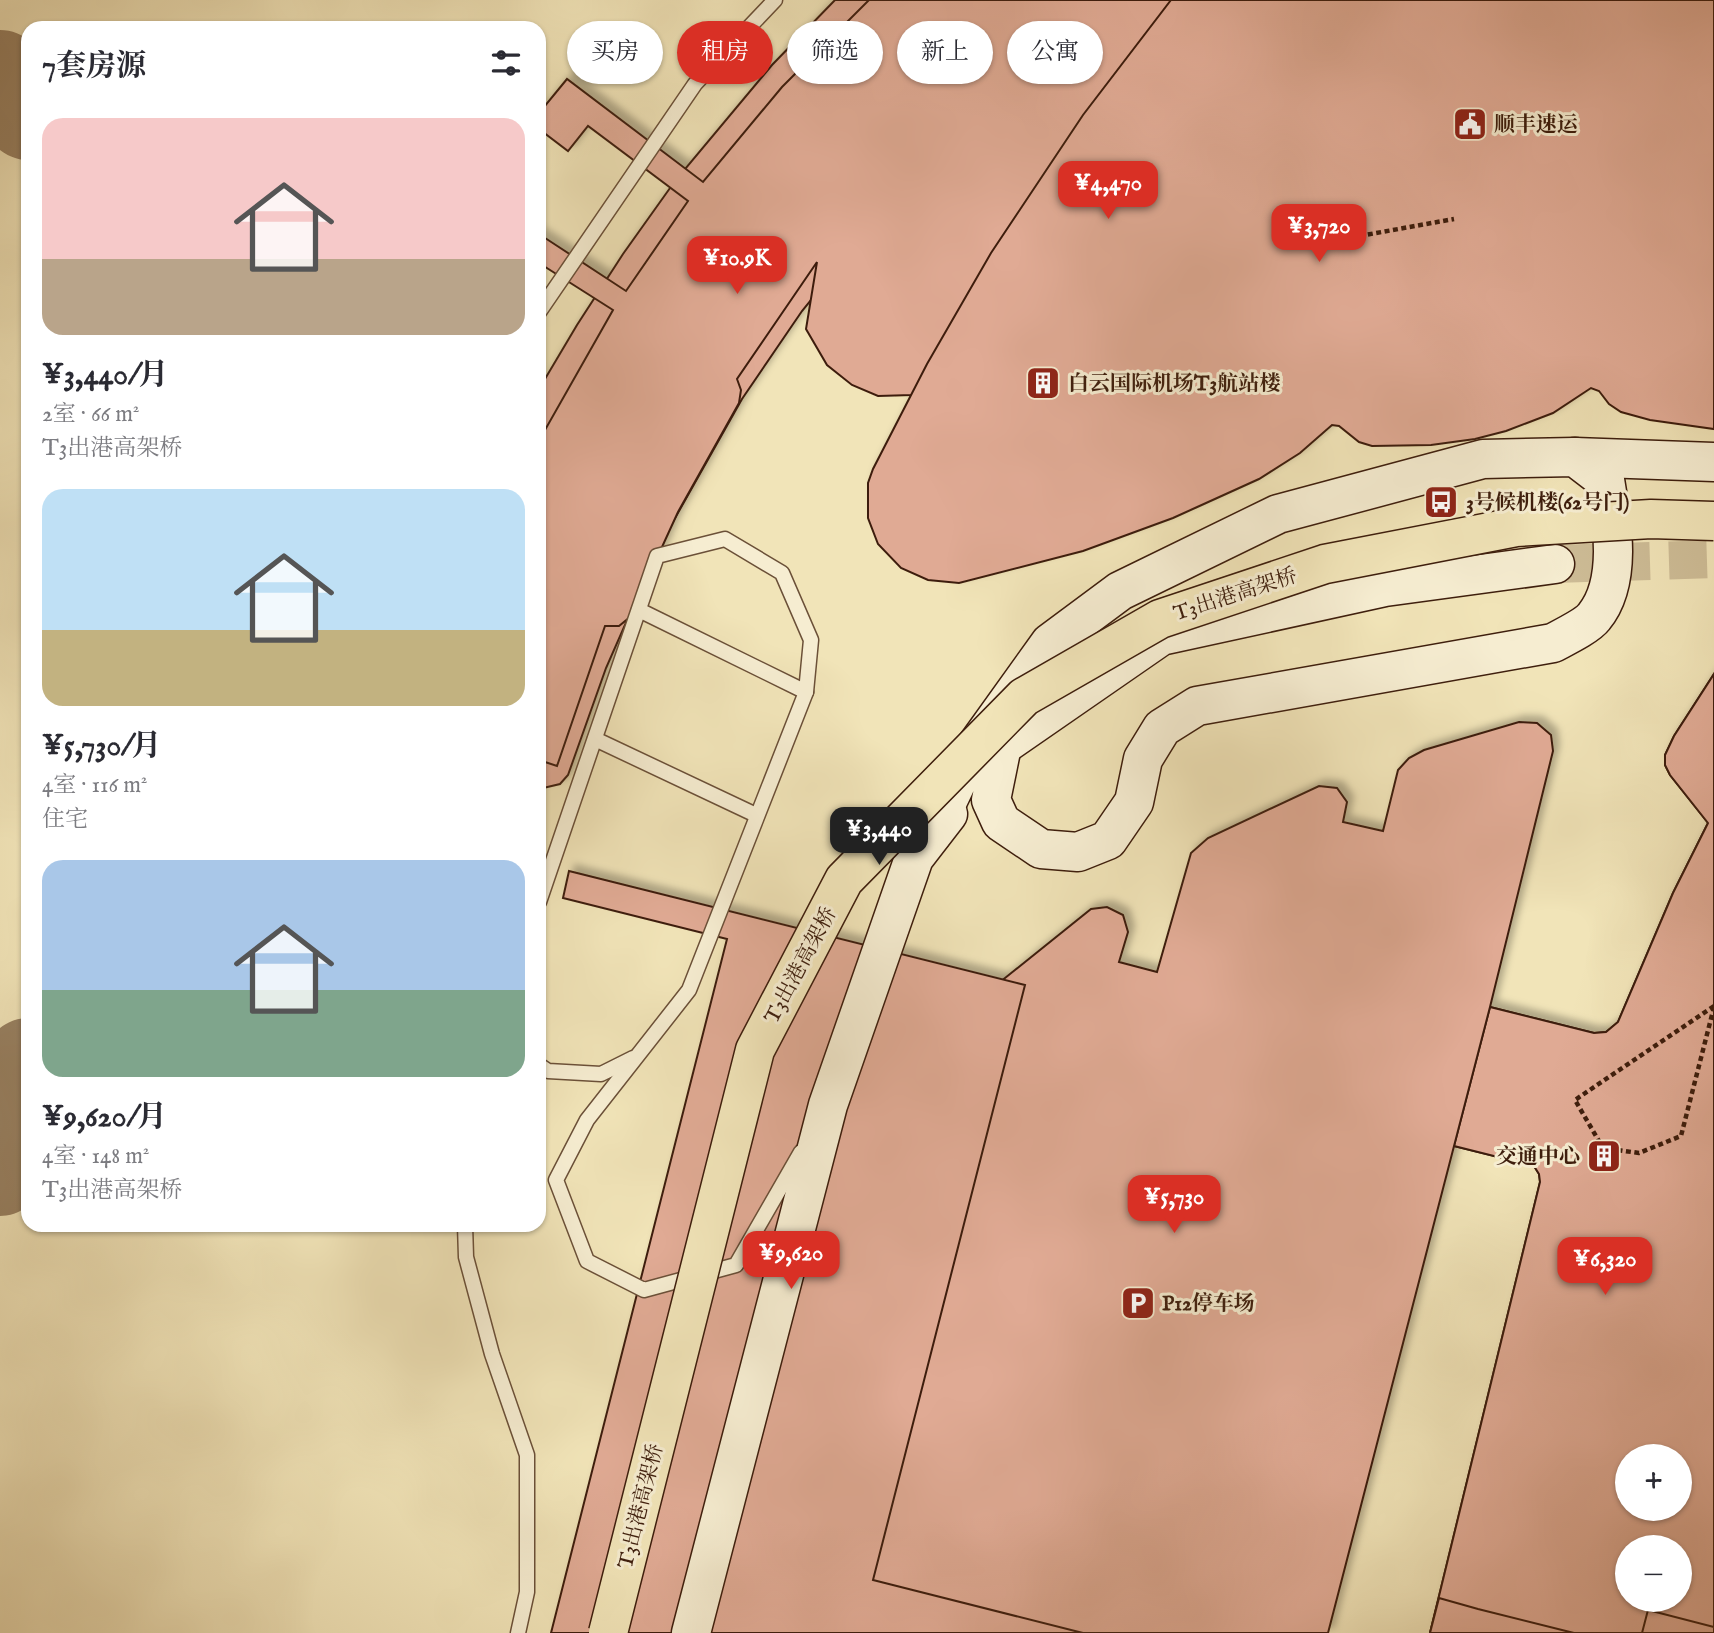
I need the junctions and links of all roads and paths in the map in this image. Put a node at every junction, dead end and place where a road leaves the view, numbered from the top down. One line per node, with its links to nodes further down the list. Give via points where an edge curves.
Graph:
1 (775, 0): 4 (lane, via 695,84)
2 (1454, 219): 3 (path)
3 (1325, 242)
4 (546, 302)
5 (1575, 457): 6 (main road); 12 (main road, via 1605,480 1614,530 1611,584 1594,618 1553,643 1197,706 1161,729 1143,759 1134,802 1108,840 1077,852 1041,849 1002,822 991,800); 14 (main road, via 1483,459 1278,514 1119,592 1050,643 969,756)
6 (1714, 462)
7 (1714, 521): 22 (main road, T3出港高架桥, bridge, via 1651,519 1516,527 1325,564 1160,619 1024,697 844,880 755,1050)
8 (1555, 564): 12 (main road, via 1385,587 1161,636)
9 (639, 610): 10 (lane); 10 (lane, via 657,556 725,539 782,573 811,640); 11 (lane)
10 (806, 692): 13 (lane)
11 (595, 739): 13 (lane); 15 (lane)
12 (1002, 746): 14 (main road)
13 (757, 815): 17 (lane, via 689,990)
14 (932, 834): 19 (main road, via 914,858)
15 (546, 882)
16 (1714, 1007): 16 (path, via 1681,1136 1639,1153 1603,1148 1576,1100)
17 (636, 1056): 18 (lane, via 601,1074); 19 (lane, via 587,1120 556,1180 587,1261 644,1290 736,1265)
18 (546, 1070)
19 (828, 1105): 23 (main road)
20 (465, 1232): 21 (lane, via 466,1256 488,1342 527,1455 527,1591)
21 (518, 1633)
22 (608, 1633)
23 (691, 1633)

